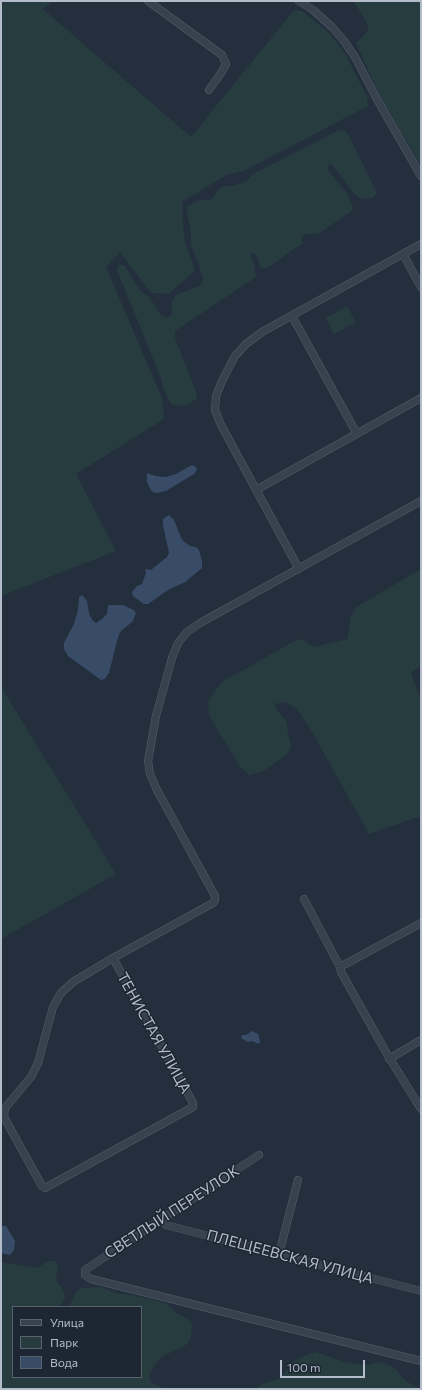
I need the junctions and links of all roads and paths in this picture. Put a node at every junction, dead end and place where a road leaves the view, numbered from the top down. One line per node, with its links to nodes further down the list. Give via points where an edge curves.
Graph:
1 (148, 1): 3 (street, via 222,55 226,64)
2 (299, 1): 4 (street, via 332,27 344,41)
3 (209, 90)
4 (421, 176)
5 (421, 244): 6 (street)
6 (403, 254): 7 (street); 8 (street)
7 (421, 286)
8 (292, 316): 10 (street); 11 (street, via 246,344 235,356 216,396 215,410 221,425)
9 (421, 398): 10 (street)
10 (357, 434): 11 (street)
11 (256, 490): 13 (street)
12 (421, 501): 13 (street)
13 (300, 569): 16 (street, via 200,624 187,632 178,643 156,716 148,761 157,790 215,900)
14 (304, 899): 17 (street)
15 (421, 923): 17 (street)
16 (113, 958): 16 (street, ТЕНИСТАЯ УЛИЦА, via 73,982 60,993 53,1007 38,1063 31,1077 5,1108 5,1119 45,1188 193,1107)
17 (340, 967): 19 (street)
18 (421, 1040): 19 (street)
19 (389, 1059): 20 (street)
20 (421, 1109)
21 (260, 1155): 23 (street, СВЕТЛЫЙ ПЕРЕУЛОК)
22 (298, 1180): 24 (street)
23 (161, 1220): 24 (street, ПЛЕЩЕЕВСКАЯ УЛИЦА, via 166,1225); 26 (street, СВЕТЛЫЙ ПЕРЕУЛОК, via 85,1270 85,1275 91,1279)
24 (279, 1254): 25 (street, ПЛЕЩЕЕВСКАЯ УЛИЦА)
25 (421, 1291)
26 (421, 1361)

